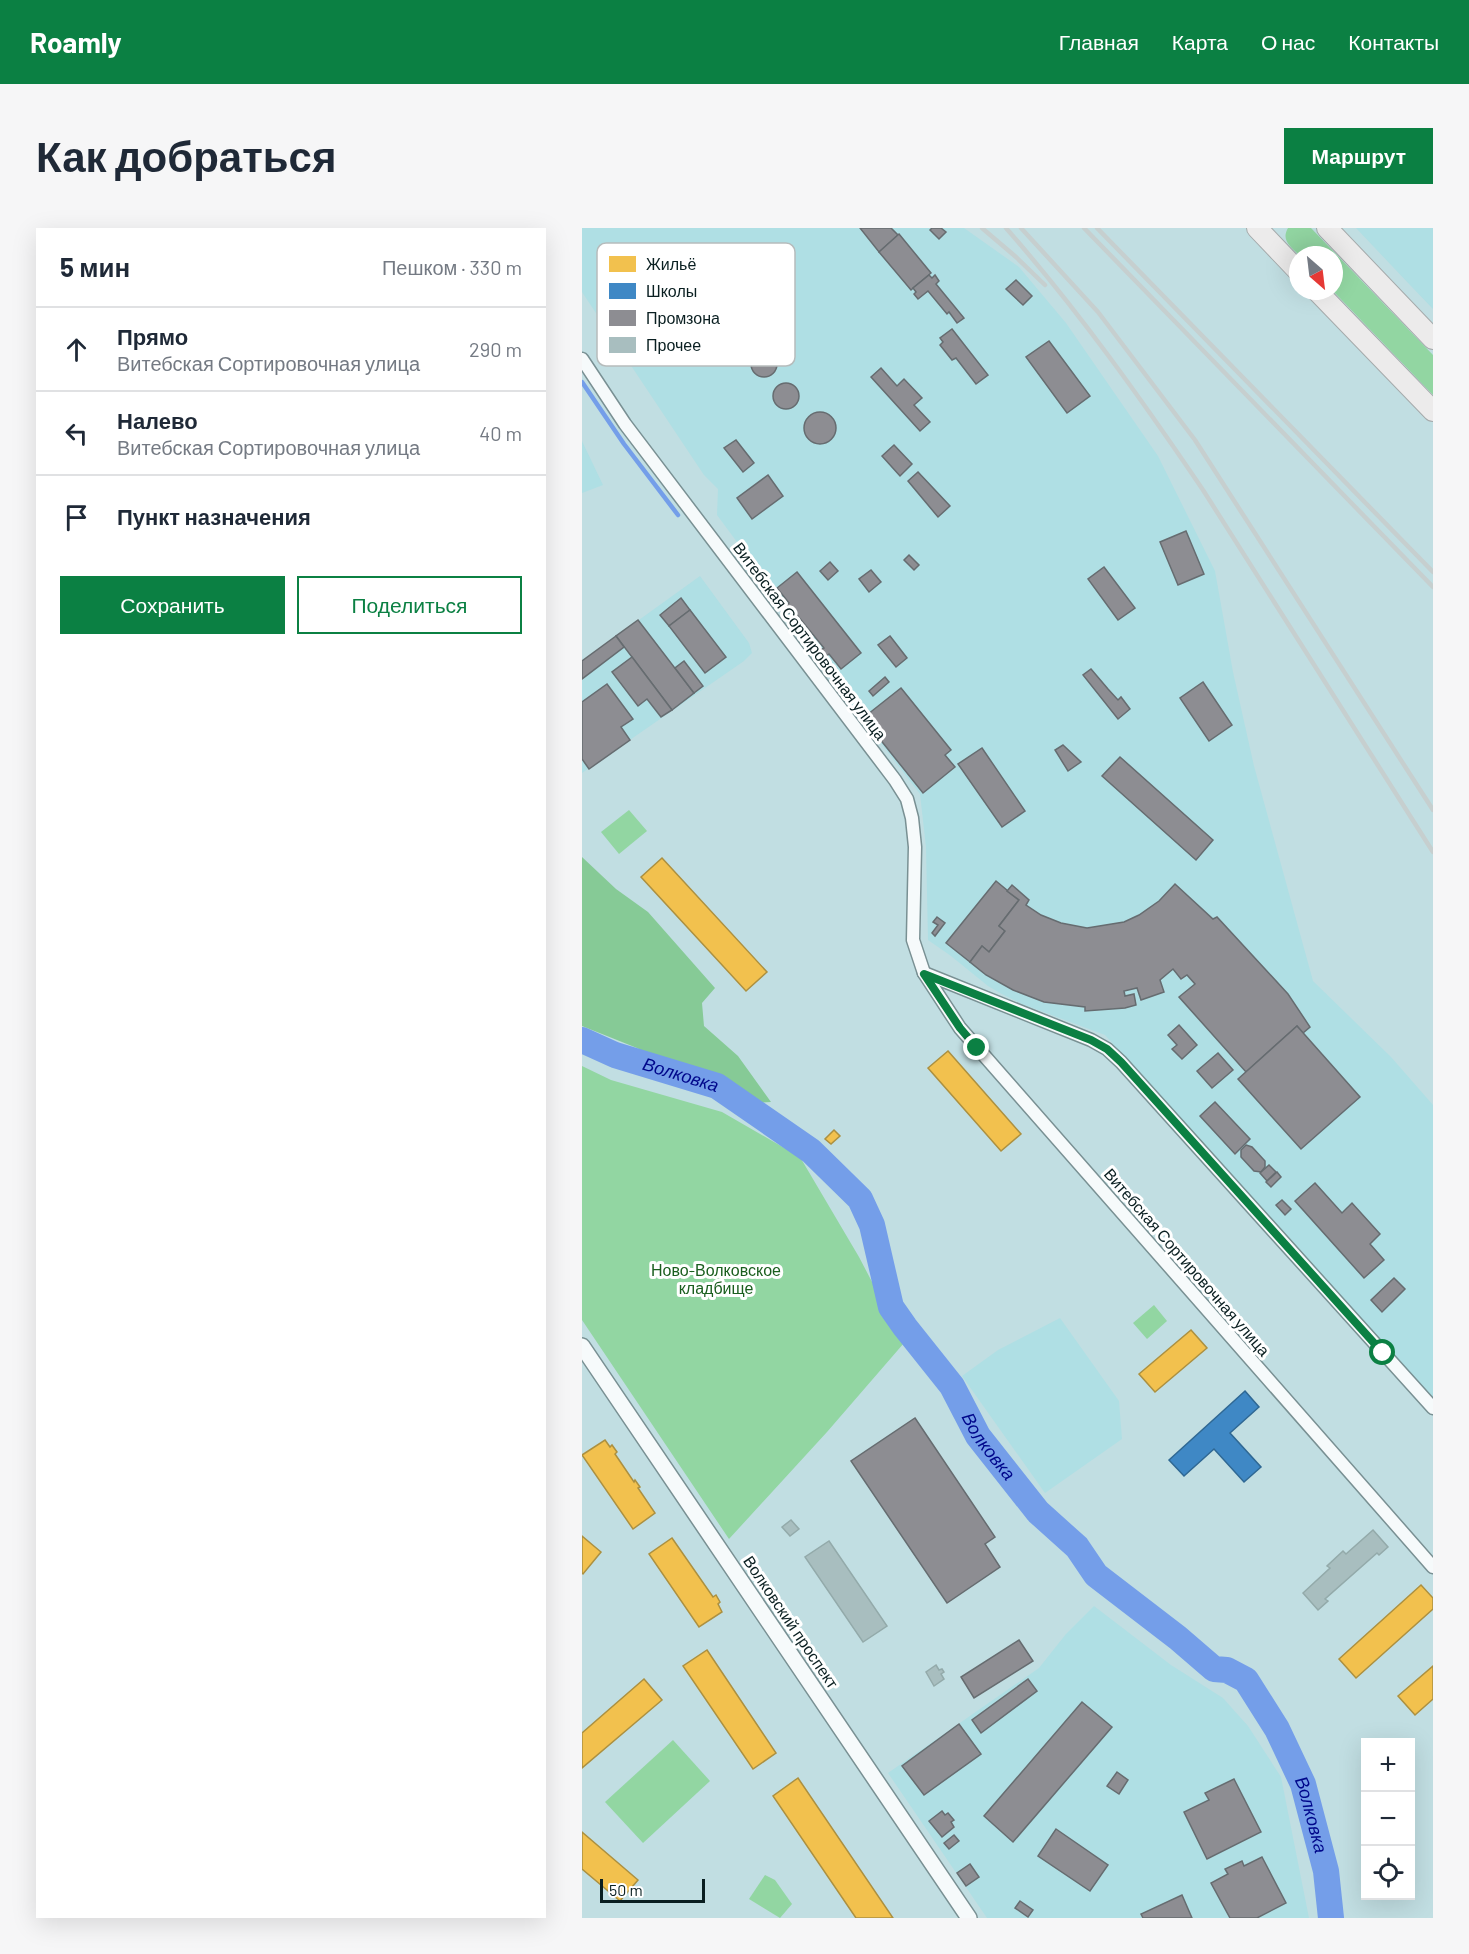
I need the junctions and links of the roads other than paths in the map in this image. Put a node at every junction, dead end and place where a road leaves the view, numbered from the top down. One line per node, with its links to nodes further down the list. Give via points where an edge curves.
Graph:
1 (1257, 228): 3 (main road)
2 (1327, 228): 6 (main road)
3 (1275, 236): 4 (main road)
4 (1289, 257)
5 (1326, 300): 8 (main road)
6 (1433, 339)
7 (582, 359): 9 (street, Витебская Сортировочная улица, via 625,424 907,799 915,847 913,940)
8 (1433, 411)
9 (924, 974): 11 (street, via 1107,1049); 12 (street, Витебская Сортировочная улица, via 960,1028)
10 (582, 1346): 13 (street, Волковский проспект)
11 (1433, 1408)
12 (1433, 1567)
13 (969, 1918)

